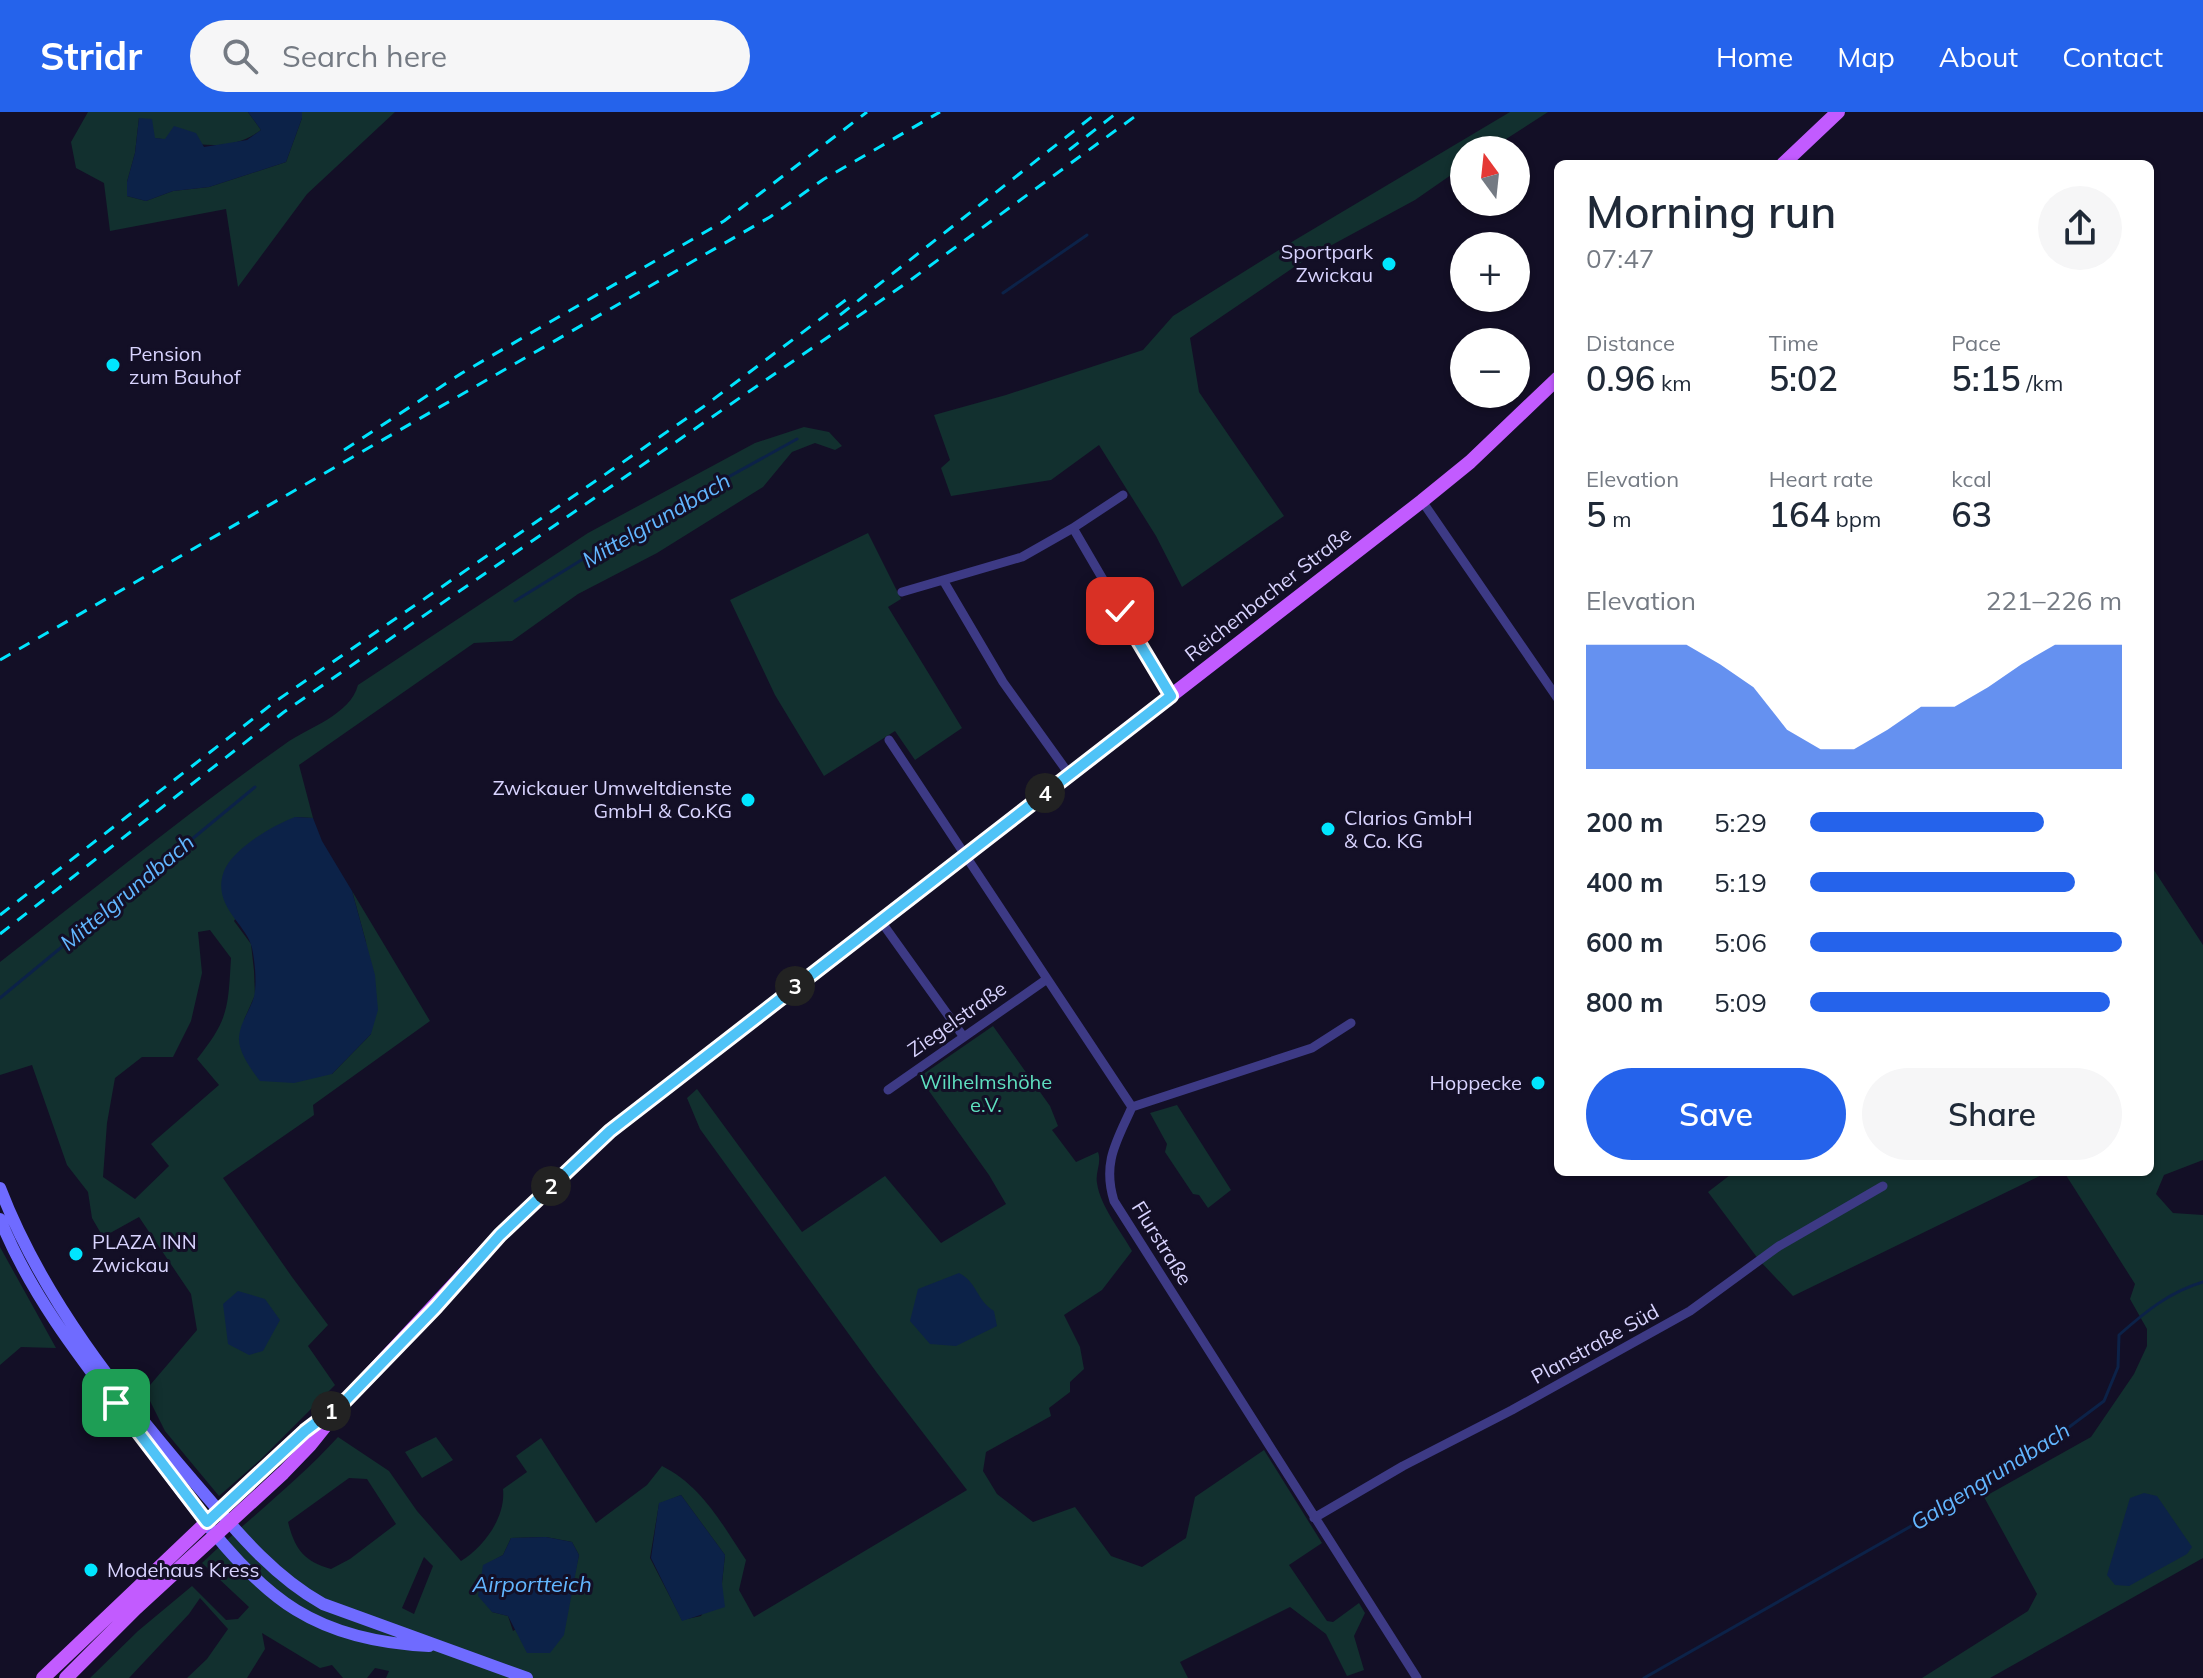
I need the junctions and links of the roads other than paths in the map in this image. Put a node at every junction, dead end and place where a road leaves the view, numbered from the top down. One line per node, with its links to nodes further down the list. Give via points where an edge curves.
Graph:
1 (1838, 112): 2 (main road)
2 (1787, 160)
3 (1554, 382): 5 (main road, Reichenbacher Straße)
4 (1123, 495): 6 (street)
5 (1422, 501): 9 (street); 10 (main road, Reichenbacher Straße)
6 (1073, 528): 7 (street, via 1022,557); 10 (street)
7 (943, 580): 8 (street); 12 (street, via 1003,682)
8 (902, 592)
9 (1554, 693)
10 (1171, 696): 12 (main road, Reichenbacher Straße)
11 (889, 740): 13 (street)
12 (1069, 774): 13 (main road, Reichenbacher Straße)
13 (965, 854): 14 (main road, Reichenbacher Straße); 15 (street)
14 (880, 920): 17 (street); 23 (main road, Reichenbacher Straße, via 587,1152 500,1235 310,1445)
15 (1047, 979): 17 (street, Ziegelstraße); 19 (street)
16 (1351, 1023): 19 (street, via 1312,1048)
17 (963, 1036): 18 (street, Ziegelstraße)
18 (888, 1090)
19 (1132, 1107): 24 (street, Flurstraße, via 1109,1162 1114,1201)
20 (1883, 1186): 24 (street, Planstraße Süd, via 1779,1246 1679,1318)
21 (0, 1188): 23 (main road, via 29,1253 72,1323)
22 (0, 1219): 25 (main road, via 45,1307)
23 (224, 1517): 25 (main road, Reichenbacher Straße); 26 (main road, Reichenbacher Straße); 27 (main road, via 298,1591)
24 (1314, 1518): 31 (street, Flurstraße)
25 (207, 1522): 26 (main road); 28 (main road, Reichenbacher Straße)
26 (218, 1534): 27 (main road, via 262,1584 316,1621 394,1644); 29 (main road, Reichenbacher Straße)
27 (437, 1647): 30 (main road)
28 (43, 1678)
29 (66, 1678)
30 (527, 1678)
31 (1417, 1678)

